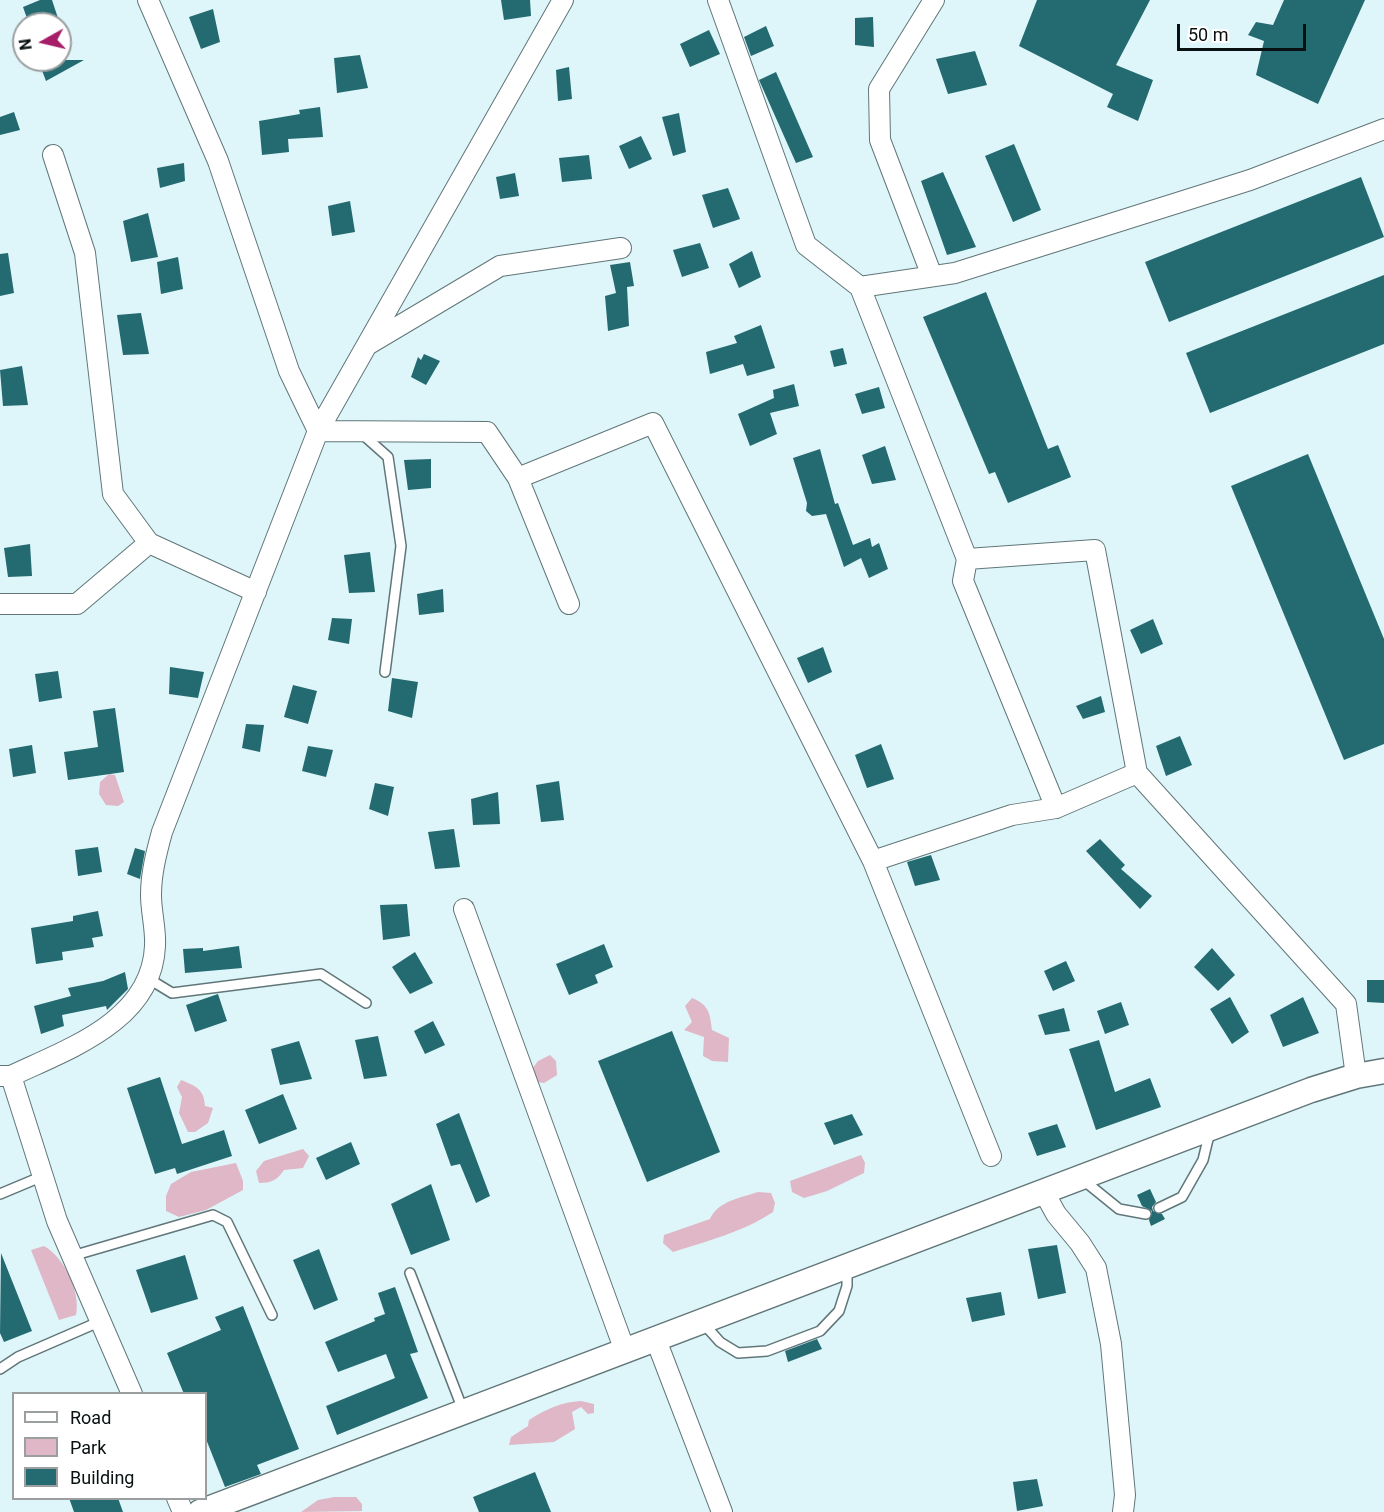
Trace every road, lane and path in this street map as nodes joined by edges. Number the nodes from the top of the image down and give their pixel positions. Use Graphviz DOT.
graph roads {
  1 [pos="148,0"];
  2 [pos="563,0"];
  3 [pos="718,0"];
  4 [pos="934,0"];
  5 [pos="1384,129"];
  6 [pos="53,155"];
  7 [pos="621,248"];
  8 [pos="932,276"];
  9 [pos="860,287"];
  10 [pos="367,345"];
  11 [pos="318,431"];
  12 [pos="518,478"];
  13 [pos="149,543"];
  14 [pos="967,560"];
  15 [pos="256,592"];
  16 [pos="0,604"];
  17 [pos="569,604"];
  18 [pos="385,672"];
  19 [pos="1137,773"];
  20 [pos="1056,808"];
  21 [pos="873,861"];
  22 [pos="464,909"];
  23 [pos="148,979"];
  24 [pos="366,1003"];
  25 [pos="1384,1071"];
  26 [pos="5,1076"];
  27 [pos="1356,1076"];
  28 [pos="1210,1128"];
  29 [pos="991,1156"];
  30 [pos="43,1176"];
  31 [pos="1081,1178"];
  32 [pos="1044,1192"];
  33 [pos="0,1194"];
  34 [pos="1159,1208"];
  35 [pos="1146,1214"];
  36 [pos="72,1256"];
  37 [pos="847,1267"];
  38 [pos="410,1273"];
  39 [pos="272,1315"];
  40 [pos="101,1322"];
  41 [pos="702,1322"];
  42 [pos="656,1340"];
  43 [pos="626,1351"];
  44 [pos="0,1369"];
  45 [pos="131,1392"];
  46 [pos="464,1412"];
  47 [pos="200,1512"];
  48 [pos="722,1512"];
  49 [pos="1124,1512"];
  1 -- 11 [label="street"];
  2 -- 10 [label="street"];
  3 -- 9 [label="street"];
  4 -- 8 [label="street"];
  5 -- 8 [label="street"];
  6 -- 13 [label="street"];
  7 -- 10 [label="street"];
  8 -- 9 [label="street"];
  9 -- 14 [label="street"];
  10 -- 11 [label="street"];
  11 -- 12 [label="street"];
  11 -- 15 [label="street"];
  11 -- 18 [label="lane"];
  12 -- 17 [label="street"];
  12 -- 21 [label="street"];
  13 -- 15 [label="street"];
  13 -- 16 [label="street"];
  14 -- 19 [label="street"];
  14 -- 20 [label="street"];
  15 -- 23 [label="street"];
  19 -- 20 [label="street"];
  19 -- 27 [label="street"];
  20 -- 21 [label="street"];
  21 -- 29 [label="street"];
  22 -- 43 [label="street"];
  23 -- 24 [label="lane"];
  23 -- 26 [label="street"];
  25 -- 27 [label="street"];
  26 -- 30 [label="street"];
  27 -- 28 [label="street"];
  28 -- 31 [label="street"];
  28 -- 34 [label="lane"];
  30 -- 33 [label="lane"];
  30 -- 36 [label="street"];
  31 -- 32 [label="street"];
  31 -- 35 [label="lane"];
  32 -- 37 [label="street"];
  32 -- 49 [label="street"];
  36 -- 39 [label="lane"];
  36 -- 40 [label="street"];
  37 -- 41 [label="street"];
  37 -- 41 [label="lane"];
  38 -- 46 [label="lane"];
  40 -- 44 [label="lane"];
  40 -- 45 [label="street"];
  41 -- 42 [label="street"];
  42 -- 43 [label="street"];
  42 -- 48 [label="street"];
  43 -- 46 [label="street"];
  46 -- 47 [label="street"];
}
